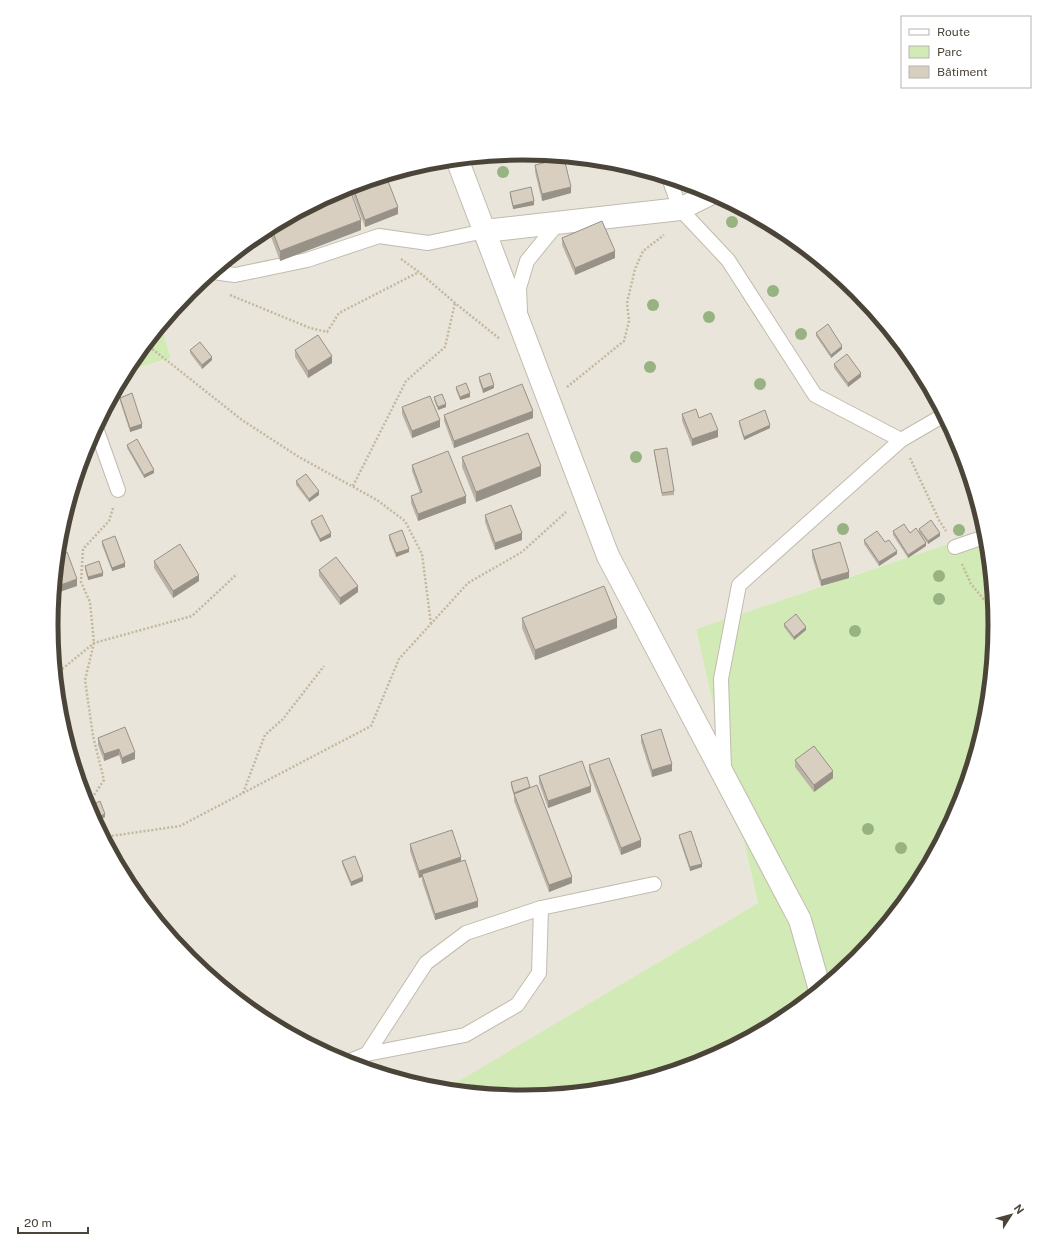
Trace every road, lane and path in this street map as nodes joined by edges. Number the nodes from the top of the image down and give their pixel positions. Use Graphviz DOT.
graph roads {
  1 [pos="460,165"];
  2 [pos="672,185"];
  3 [pos="707,197"];
  4 [pos="685,214"];
  5 [pos="558,223"];
  6 [pos="485,231"];
  7 [pos="373,238"];
  8 [pos="419,272"];
  9 [pos="220,273"];
  10 [pos="216,277"];
  11 [pos="455,303"];
  12 [pos="520,323"];
  13 [pos="502,341"];
  14 [pos="150,347"];
  15 [pos="549,400"];
  16 [pos="940,417"];
  17 [pos="99,435"];
  18 [pos="901,440"];
  19 [pos="353,486"];
  20 [pos="118,490"];
  21 [pos="585,495"];
  22 [pos="981,538"];
  23 [pos="955,546"];
  24 [pos="237,574"];
  25 [pos="988,605"];
  26 [pos="431,624"];
  27 [pos="94,643"];
  28 [pos="324,666"];
  29 [pos="60,670"];
  30 [pos="724,775"];
  31 [pos="243,793"];
  32 [pos="91,799"];
  33 [pos="109,837"];
  34 [pos="654,884"];
  35 [pos="541,908"];
  36 [pos="819,985"];
  37 [pos="367,1054"];
  38 [pos="354,1059"];
  1 -- 6 [label="street"];
  2 -- 4 [label="lane"];
  3 -- 4 [label="street"];
  4 -- 5 [label="street"];
  4 -- 15 [label="path"];
  4 -- 18 [label="lane"];
  5 -- 6 [label="street"];
  5 -- 12 [label="lane"];
  6 -- 7 [label="lane"];
  6 -- 12 [label="street"];
  7 -- 8 [label="path"];
  7 -- 9 [label="lane"];
  8 -- 10 [label="path"];
  8 -- 11 [label="path"];
  11 -- 13 [label="path"];
  11 -- 19 [label="path"];
  12 -- 15 [label="street"];
  14 -- 19 [label="path"];
  15 -- 21 [label="street"];
  16 -- 18 [label="lane"];
  17 -- 20 [label="lane"];
  18 -- 23 [label="path"];
  18 -- 30 [label="lane"];
  19 -- 26 [label="path"];
  20 -- 27 [label="path"];
  21 -- 26 [label="path"];
  21 -- 30 [label="street"];
  22 -- 23 [label="lane"];
  23 -- 25 [label="path"];
  24 -- 27 [label="path"];
  26 -- 31 [label="path"];
  27 -- 29 [label="path"];
  27 -- 32 [label="path"];
  28 -- 31 [label="path"];
  30 -- 36 [label="street"];
  31 -- 33 [label="path"];
  34 -- 35 [label="lane"];
  35 -- 37 [label="lane"];
  35 -- 37 [label="lane"];
  37 -- 38 [label="lane"];
}
